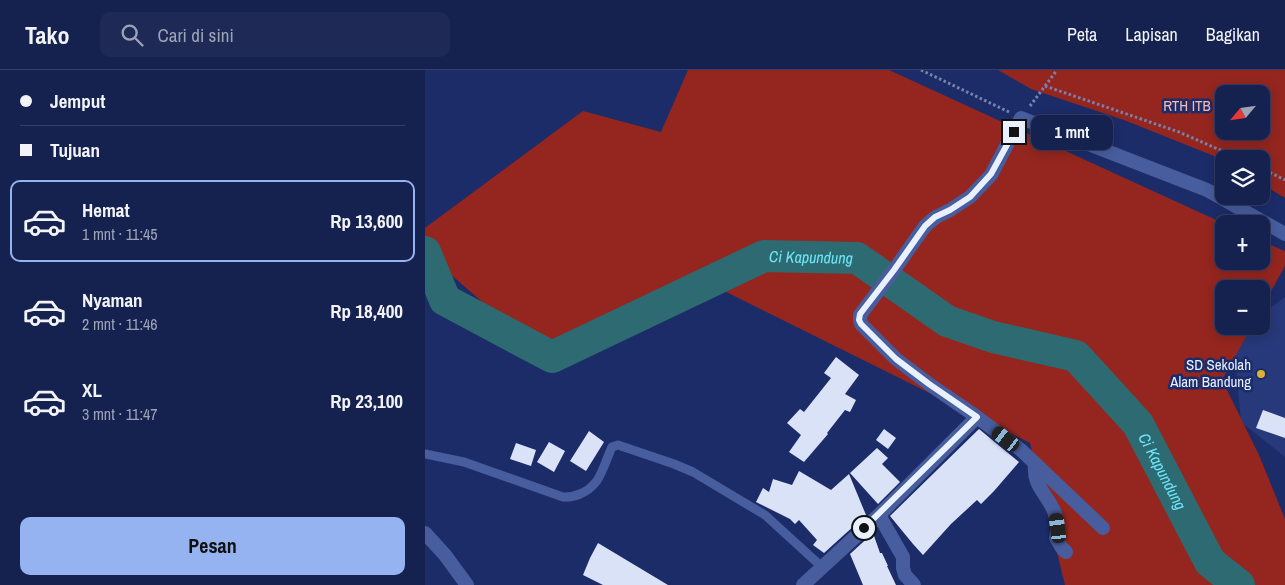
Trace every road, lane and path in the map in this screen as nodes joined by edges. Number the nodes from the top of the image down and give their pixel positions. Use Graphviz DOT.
graph roads {
  1 [pos="921,70"];
  2 [pos="1057,70"];
  3 [pos="1045,86"];
  4 [pos="1021,118"];
  5 [pos="1220,150"];
  6 [pos="1270,172"];
  7 [pos="1285,180"];
  8 [pos="1285,234"];
  9 [pos="977,417"];
  10 [pos="425,454"];
  11 [pos="1035,464"];
  12 [pos="879,515"];
  13 [pos="1103,528"];
  14 [pos="425,533"];
  15 [pos="1066,552"];
  16 [pos="822,567"];
  17 [pos="467,585"];
  18 [pos="803,585"];
  19 [pos="914,585"];
  1 -- 4 [label="path"];
  2 -- 3 [label="path"];
  3 -- 4 [label="path"];
  3 -- 5 [label="path"];
  4 -- 8 [label="street"];
  4 -- 9 [label="street"];
  6 -- 7 [label="path"];
  9 -- 11 [label="street"];
  9 -- 12 [label="street"];
  10 -- 16 [label="lane"];
  11 -- 13 [label="street"];
  11 -- 15 [label="street"];
  12 -- 16 [label="street"];
  12 -- 19 [label="street"];
  14 -- 17 [label="street"];
  16 -- 18 [label="street"];
}
